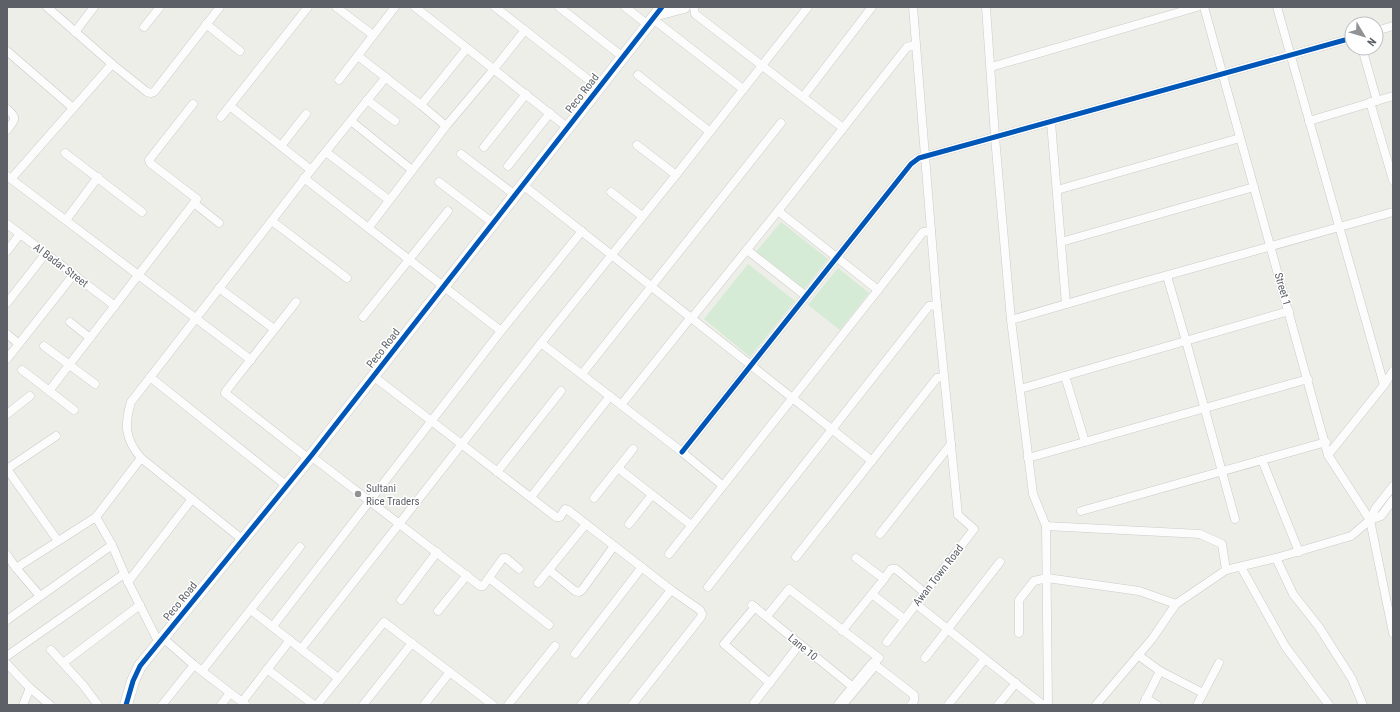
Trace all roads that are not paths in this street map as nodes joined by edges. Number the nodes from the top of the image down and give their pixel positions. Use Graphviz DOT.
graph roads {
  1 [pos="47,7"];
  2 [pos="94,7"];
  3 [pos="160,7"];
  4 [pos="220,7"];
  5 [pos="308,7"];
  6 [pos="336,7"];
  7 [pos="395,7"];
  8 [pos="415,7"];
  9 [pos="495,7"];
  10 [pos="558,7"];
  11 [pos="625,7"];
  12 [pos="684,7"];
  13 [pos="694,7"];
  14 [pos="808,7"];
  15 [pos="872,7"];
  16 [pos="913,7"];
  17 [pos="986,7"];
  18 [pos="1197,7"];
  19 [pos="1204,7"];
  20 [pos="1276,7"];
  21 [pos="655,16"];
  22 [pos="206,24"];
  23 [pos="144,27"];
  24 [pos="524,30"];
  25 [pos="75,32"];
  26 [pos="373,35"];
  27 [pos="1344,40"];
  28 [pos="915,46"];
  29 [pos="467,48"];
  30 [pos="7,51"];
  31 [pos="240,51"];
  32 [pos="1290,55"];
  33 [pos="358,56"];
  34 [pos="1364,56"];
  35 [pos="623,57"];
  36 [pos="112,64"];
  37 [pos="762,66"];
  38 [pos="991,67"];
  39 [pos="494,69"];
  40 [pos="1223,74"];
  41 [pos="638,75"];
  42 [pos="386,77"];
  43 [pos="339,80"];
  44 [pos="599,88"];
  45 [pos="743,89"];
  46 [pos="526,94"];
  47 [pos="1393,96"];
  48 [pos="803,97"];
  49 [pos="367,100"];
  50 [pos="1373,101"];
  51 [pos="193,104"];
  52 [pos="421,105"];
  53 [pos="230,106"];
  54 [pos="73,108"];
  55 [pos="7,109"];
  56 [pos="550,112"];
  57 [pos="306,114"];
  58 [pos="220,117"];
  59 [pos="351,121"];
  60 [pos="395,121"];
  61 [pos="1309,121"];
  62 [pos="1051,122"];
  63 [pos="781,123"];
  64 [pos="446,126"];
  65 [pos="568,128"];
  66 [pos="843,128"];
  67 [pos="7,130"];
  68 [pos="710,132"];
  69 [pos="995,136"];
  70 [pos="1240,138"];
  71 [pos="637,145"];
  72 [pos="281,146"];
  73 [pos="484,147"];
  74 [pos="326,152"];
  75 [pos="65,153"];
  76 [pos="461,154"];
  77 [pos="925,156"];
  78 [pos="508,166"];
  79 [pos="311,170"];
  80 [pos="412,170"];
  81 [pos="676,175"];
  82 [pos="98,177"];
  83 [pos="9,178"];
  84 [pos="304,178"];
  85 [pos="1393,180"];
  86 [pos="439,182"];
  87 [pos="523,185"];
  88 [pos="1254,187"];
  89 [pos="1057,190"];
  90 [pos="611,192"];
  91 [pos="515,195"];
  92 [pos="390,200"];
  93 [pos="194,203"];
  94 [pos="448,211"];
  95 [pos="778,211"];
  96 [pos="142,212"];
  97 [pos="1393,212"];
  98 [pos="642,216"];
  99 [pos="66,220"];
  100 [pos="272,221"];
  101 [pos="219,223"];
  102 [pos="7,224"];
  103 [pos="493,224"];
  104 [pos="369,227"];
  105 [pos="1338,227"];
  106 [pos="582,231"];
  107 [pos="930,231"];
  108 [pos="20,234"];
  109 [pos="1061,242"];
  110 [pos="1270,245"];
  111 [pos="747,250"];
  112 [pos="7,251"];
  113 [pos="46,253"];
  114 [pos="611,256"];
  115 [pos="837,258"];
  116 [pos="409,260"];
  117 [pos="74,274"];
  118 [pos="139,275"];
  119 [pos="1167,276"];
  120 [pos="347,278"];
  121 [pos="444,287"];
  122 [pos="652,287"];
  123 [pos="219,288"];
  124 [pos="878,290"];
  125 [pos="806,296"];
  126 [pos="296,302"];
  127 [pos="7,303"];
  128 [pos="1066,304"];
  129 [pos="937,305"];
  130 [pos="115,306"];
  131 [pos="1289,311"];
  132 [pos="363,317"];
  133 [pos="195,318"];
  134 [pos="691,318"];
  135 [pos="1011,320"];
  136 [pos="70,322"];
  137 [pos="274,330"];
  138 [pos="501,331"];
  139 [pos="7,334"];
  140 [pos="90,338"];
  141 [pos="1186,341"];
  142 [pos="541,343"];
  143 [pos="19,344"];
  144 [pos="44,346"];
  145 [pos="7,360"];
  146 [pos="251,360"];
  147 [pos="69,365"];
  148 [pos="751,365"];
  149 [pos="22,370"];
  150 [pos="1393,371"];
  151 [pos="582,374"];
  152 [pos="374,376"];
  153 [pos="1065,376"];
  154 [pos="150,377"];
  155 [pos="943,377"];
  156 [pos="1308,379"];
  157 [pos="95,384"];
  158 [pos="1384,385"];
  159 [pos="1020,390"];
  160 [pos="49,391"];
  161 [pos="561,391"];
  162 [pos="30,396"];
  163 [pos="610,396"];
  164 [pos="792,398"];
  165 [pos="621,405"];
  166 [pos="1204,407"];
  167 [pos="74,410"];
  168 [pos="7,414"];
  169 [pos="432,422"];
  170 [pos="832,430"];
  171 [pos="56,436"];
  172 [pos="1085,442"];
  173 [pos="1326,442"];
  174 [pos="461,444"];
  175 [pos="951,444"];
  176 [pos="633,449"];
  177 [pos="682,452"];
  178 [pos="1328,455"];
  179 [pos="142,458"];
  180 [pos="310,458"];
  181 [pos="1028,458"];
  182 [pos="1262,460"];
  183 [pos="872,461"];
  184 [pos="618,468"];
  185 [pos="7,469"];
  186 [pos="497,472"];
  187 [pos="1222,472"];
  188 [pos="287,486"];
  189 [pos="722,486"];
  190 [pos="1393,486"];
  191 [pos="652,495"];
  192 [pos="530,497"];
  193 [pos="594,498"];
  194 [pos="192,499"];
  195 [pos="1393,500"];
  196 [pos="370,501"];
  197 [pos="1081,511"];
  198 [pos="96,518"];
  199 [pos="1236,519"];
  200 [pos="1370,520"];
  201 [pos="399,524"];
  202 [pos="586,524"];
  203 [pos="629,524"];
  204 [pos="691,526"];
  205 [pos="1046,526"];
  206 [pos="880,534"];
  207 [pos="243,540"];
  208 [pos="58,541"];
  209 [pos="112,545"];
  210 [pos="614,546"];
  211 [pos="300,547"];
  212 [pos="437,552"];
  213 [pos="1298,552"];
  214 [pos="669,554"];
  215 [pos="7,555"];
  216 [pos="796,557"];
  217 [pos="856,558"];
  218 [pos="1276,558"];
  219 [pos="1000,562"];
  220 [pos="642,567"];
  221 [pos="1241,567"];
  222 [pos="16,568"];
  223 [pos="520,569"];
  224 [pos="549,570"];
  225 [pos="1226,570"];
  226 [pos="124,574"];
  227 [pos="467,575"];
  228 [pos="489,578"];
  229 [pos="1046,578"];
  230 [pos="884,579"];
  231 [pos="128,582"];
  232 [pos="538,583"];
  233 [pos="708,587"];
  234 [pos="671,590"];
  235 [pos="925,593"];
  236 [pos="872,594"];
  237 [pos="40,596"];
  238 [pos="401,600"];
  239 [pos="916,604"];
  240 [pos="1176,604"];
  241 [pos="1391,604"];
  242 [pos="140,605"];
  243 [pos="7,609"];
  244 [pos="251,610"];
  245 [pos="438,611"];
  246 [pos="767,616"];
  247 [pos="10,618"];
  248 [pos="904,619"];
  249 [pos="549,625"];
  250 [pos="273,626"];
  251 [pos="948,629"];
  252 [pos="842,631"];
  253 [pos="1019,633"];
  254 [pos="1393,633"];
  255 [pos="161,640"];
  256 [pos="290,640"];
  257 [pos="887,642"];
  258 [pos="412,643"];
  259 [pos="799,645"];
  260 [pos="555,646"];
  261 [pos="301,649"];
  262 [pos="51,650"];
  263 [pos="575,654"];
  264 [pos="1138,655"];
  265 [pos="7,656"];
  266 [pos="925,658"];
  267 [pos="985,659"];
  268 [pos="63,663"];
  269 [pos="1219,663"];
  270 [pos="7,664"];
  271 [pos="874,664"];
  272 [pos="194,665"];
  273 [pos="267,669"];
  274 [pos="202,671"];
  275 [pos="1160,671"];
  276 [pos="450,672"];
  277 [pos="338,678"];
  278 [pos="770,682"];
  279 [pos="1016,683"];
  280 [pos="30,688"];
  281 [pos="854,688"];
  282 [pos="230,693"];
  283 [pos="1203,693"];
  284 [pos="1144,702"];
  285 [pos="244,703"];
  286 [pos="754,703"];
  287 [pos="23,705"];
  288 [pos="50,705"];
  289 [pos="98,705"];
  290 [pos="126,705"];
  291 [pos="162,705"];
  292 [pos="221,705"];
  293 [pos="314,705"];
  294 [pos="317,705"];
  295 [pos="363,705"];
  296 [pos="424,705"];
  297 [pos="493,705"];
  298 [pos="508,705"];
  299 [pos="581,705"];
  300 [pos="632,705"];
  301 [pos="840,705"];
  302 [pos="912,705"];
  303 [pos="948,705"];
  304 [pos="998,705"];
  305 [pos="1043,705"];
  306 [pos="1048,705"];
  307 [pos="1096,705"];
  308 [pos="1157,705"];
  309 [pos="1197,705"];
  310 [pos="1329,705"];
  311 [pos="1363,705"];
  1 -- 25 [label="street"];
  2 -- 25 [label="street"];
  3 -- 23 [label="street"];
  4 -- 22 [label="street"];
  5 -- 53 [label="street"];
  6 -- 26 [label="street"];
  7 -- 26 [label="street"];
  8 -- 29 [label="street"];
  9 -- 24 [label="street"];
  10 -- 35 [label="street"];
  11 -- 21 [label="street"];
  12 -- 21 [label="street"];
  13 -- 37 [label="street"];
  14 -- 37 [label="street"];
  15 -- 48 [label="street"];
  16 -- 28 [label="street"];
  17 -- 38 [label="street"];
  18 -- 38 [label="street"];
  19 -- 40 [label="street, Street 1"];
  20 -- 32 [label="street"];
  21 -- 35 [label="street, Peco Road"];
  21 -- 45 [label="street"];
  22 -- 31 [label="street"];
  22 -- 36 [label="street"];
  24 -- 39 [label="street"];
  24 -- 44 [label="street"];
  25 -- 36 [label="street"];
  26 -- 33 [label="street"];
  27 -- 32 [label="street"];
  28 -- 66 [label="street"];
  28 -- 77 [label="street"];
  29 -- 39 [label="street"];
  29 -- 52 [label="street"];
  30 -- 54 [label="street"];
  32 -- 40 [label="street"];
  32 -- 61 [label="street"];
  33 -- 42 [label="street"];
  33 -- 43 [label="street"];
  34 -- 50 [label="street"];
  35 -- 44 [label="street, Peco Road"];
  36 -- 54 [label="street"];
  37 -- 45 [label="street"];
  37 -- 48 [label="street"];
  38 -- 69 [label="street"];
  39 -- 46 [label="street"];
  39 -- 64 [label="street"];
  40 -- 62 [label="street"];
  40 -- 70 [label="street, Street 1"];
  41 -- 68 [label="street"];
  42 -- 49 [label="street"];
  42 -- 52 [label="street"];
  44 -- 65 [label="street, Peco Road"];
  45 -- 68 [label="street"];
  46 -- 56 [label="street"];
  46 -- 73 [label="street"];
  47 -- 50 [label="street"];
  48 -- 66 [label="street"];
  49 -- 59 [label="street"];
  49 -- 60 [label="street"];
  50 -- 61 [label="street"];
  50 -- 85 [label="street"];
  51 -- 93 [label="street"];
  52 -- 64 [label="street"];
  53 -- 58 [label="street"];
  53 -- 72 [label="street"];
  54 -- 83 [label="street"];
  55 -- 67 [label="street"];
  56 -- 65 [label="street"];
  56 -- 78 [label="street"];
  57 -- 72 [label="street"];
  59 -- 74 [label="street"];
  59 -- 80 [label="street"];
  61 -- 105 [label="street"];
  62 -- 69 [label="street"];
  62 -- 89 [label="street"];
  63 -- 122 [label="street"];
  64 -- 80 [label="street"];
  65 -- 87 [label="street, Peco Road"];
  66 -- 95 [label="street"];
  68 -- 81 [label="street"];
  69 -- 77 [label="street"];
  69 -- 135 [label="street"];
  70 -- 88 [label="street, Street 1"];
  70 -- 89 [label="street"];
  71 -- 81 [label="street"];
  72 -- 79 [label="street"];
  74 -- 79 [label="street"];
  74 -- 92 [label="street"];
  75 -- 82 [label="street"];
  76 -- 91 [label="street"];
  77 -- 107 [label="street"];
  77 -- 115 [label="street"];
  79 -- 84 [label="street"];
  80 -- 92 [label="street"];
  81 -- 98 [label="street"];
  82 -- 96 [label="street"];
  82 -- 99 [label="street"];
  83 -- 99 [label="street"];
  84 -- 100 [label="street"];
  84 -- 104 [label="street"];
  86 -- 103 [label="street"];
  87 -- 91 [label="street, Peco Road"];
  87 -- 106 [label="street"];
  88 -- 109 [label="street"];
  88 -- 110 [label="street, Street 1"];
  89 -- 109 [label="street"];
  90 -- 98 [label="street"];
  91 -- 103 [label="street, Peco Road"];
  92 -- 104 [label="street"];
  93 -- 101 [label="street"];
  93 -- 118 [label="street"];
  94 -- 116 [label="street"];
  95 -- 111 [label="street"];
  95 -- 115 [label="street"];
  97 -- 105 [label="street"];
  98 -- 114 [label="street"];
  99 -- 118 [label="street"];
  100 -- 120 [label="street"];
  100 -- 123 [label="street"];
  102 -- 108 [label="street, Al Badar Street"];
  103 -- 121 [label="street, Peco Road"];
  104 -- 116 [label="street"];
  105 -- 110 [label="street"];
  105 -- 158 [label="street"];
  106 -- 114 [label="street"];
  106 -- 138 [label="street"];
  107 -- 124 [label="street"];
  107 -- 129 [label="street"];
  108 -- 112 [label="street"];
  108 -- 113 [label="street, Al Badar Street"];
  109 -- 128 [label="street"];
  110 -- 119 [label="street"];
  110 -- 131 [label="street, Street 1"];
  111 -- 125 [label="street"];
  111 -- 134 [label="street"];
  113 -- 117 [label="street, Al Badar Street"];
  113 -- 127 [label="street"];
  114 -- 122 [label="street"];
  114 -- 142 [label="street"];
  115 -- 124 [label="street"];
  115 -- 125 [label="street"];
  116 -- 121 [label="street"];
  116 -- 132 [label="street"];
  117 -- 130 [label="street, Al Badar Street"];
  117 -- 143 [label="street"];
  118 -- 130 [label="street"];
  118 -- 133 [label="street"];
  119 -- 128 [label="street"];
  119 -- 141 [label="street"];
  121 -- 138 [label="street"];
  121 -- 152 [label="street, Peco Road"];
  122 -- 134 [label="street"];
  122 -- 151 [label="street"];
  123 -- 133 [label="street"];
  123 -- 137 [label="street"];
  124 -- 164 [label="street"];
  125 -- 148 [label="street"];
  126 -- 137 [label="street"];
  128 -- 135 [label="street"];
  129 -- 155 [label="street"];
  129 -- 170 [label="street"];
  130 -- 140 [label="street"];
  131 -- 141 [label="street"];
  131 -- 156 [label="street, Street 1"];
  133 -- 146 [label="street"];
  133 -- 154 [label="street"];
  134 -- 148 [label="street"];
  134 -- 165 [label="street"];
  135 -- 159 [label="street"];
  136 -- 140 [label="street"];
  137 -- 146 [label="street"];
  138 -- 169 [label="street"];
  139 -- 143 [label="street"];
  140 -- 147 [label="street"];
  141 -- 153 [label="street"];
  141 -- 166 [label="street"];
  142 -- 151 [label="street"];
  142 -- 174 [label="street"];
  143 -- 145 [label="street"];
  144 -- 147 [label="street"];
  146 -- 180 [label="street"];
  147 -- 157 [label="street"];
  147 -- 160 [label="street"];
  148 -- 164 [label="street"];
  148 -- 177 [label="street"];
  149 -- 160 [label="street"];
  150 -- 158 [label="street"];
  151 -- 163 [label="street"];
  152 -- 169 [label="street"];
  152 -- 180 [label="street, Peco Road"];
  153 -- 159 [label="street"];
  153 -- 172 [label="street"];
  154 -- 179 [label="street"];
  154 -- 188 [label="street"];
  155 -- 175 [label="street"];
  155 -- 183 [label="street"];
  156 -- 166 [label="street"];
  156 -- 173 [label="street, Street 1"];
  158 -- 178 [label="street"];
  159 -- 181 [label="street"];
  160 -- 167 [label="street"];
  161 -- 186 [label="street"];
  162 -- 168 [label="street"];
  163 -- 165 [label="street"];
  163 -- 192 [label="street"];
  164 -- 170 [label="street"];
  164 -- 189 [label="street"];
  165 -- 177 [label="street"];
  166 -- 172 [label="street"];
  166 -- 187 [label="street"];
  169 -- 174 [label="street"];
  169 -- 196 [label="street"];
  170 -- 183 [label="street"];
  170 -- 233 [label="street"];
  171 -- 185 [label="street"];
  172 -- 181 [label="street"];
  173 -- 178 [label="street, Street 1"];
  173 -- 182 [label="street"];
  174 -- 186 [label="street"];
  174 -- 201 [label="street"];
  175 -- 206 [label="street"];
  175 -- 235 [label="street, Awan Town Road"];
  176 -- 184 [label="street"];
  177 -- 189 [label="street"];
  178 -- 200 [label="street, Street 1"];
  179 -- 194 [label="street"];
  179 -- 198 [label="street"];
  180 -- 188 [label="street, Peco Road"];
  180 -- 196 [label="street"];
  181 -- 205 [label="street"];
  182 -- 187 [label="street"];
  182 -- 213 [label="street"];
  183 -- 216 [label="street"];
  184 -- 191 [label="street"];
  184 -- 193 [label="street"];
  185 -- 208 [label="street"];
  186 -- 192 [label="street"];
  187 -- 197 [label="street"];
  187 -- 199 [label="street"];
  188 -- 207 [label="street, Peco Road"];
  189 -- 204 [label="street"];
  190 -- 200 [label="street"];
  191 -- 203 [label="street"];
  191 -- 204 [label="street"];
  192 -- 202 [label="street"];
  194 -- 207 [label="street"];
  194 -- 231 [label="street"];
  195 -- 200 [label="street"];
  196 -- 201 [label="street"];
  196 -- 250 [label="street"];
  198 -- 208 [label="street"];
  198 -- 209 [label="street"];
  200 -- 213 [label="street"];
  200 -- 241 [label="street, Street 1"];
  201 -- 212 [label="street"];
  201 -- 261 [label="street"];
  202 -- 210 [label="street"];
  202 -- 224 [label="street"];
  204 -- 214 [label="street"];
  205 -- 225 [label="street"];
  205 -- 229 [label="street"];
  207 -- 255 [label="street, Peco Road"];
  208 -- 222 [label="street"];
  209 -- 226 [label="street"];
  209 -- 237 [label="street"];
  210 -- 220 [label="street"];
  210 -- 224 [label="street"];
  211 -- 244 [label="street"];
  212 -- 227 [label="street"];
  212 -- 238 [label="street"];
  213 -- 218 [label="street"];
  215 -- 222 [label="street"];
  217 -- 230 [label="street"];
  218 -- 221 [label="street"];
  218 -- 311 [label="street"];
  219 -- 251 [label="street"];
  220 -- 234 [label="street"];
  220 -- 263 [label="street"];
  221 -- 225 [label="street"];
  221 -- 310 [label="street"];
  222 -- 237 [label="street"];
  223 -- 228 [label="street"];
  224 -- 232 [label="street"];
  225 -- 240 [label="street"];
  226 -- 231 [label="street"];
  226 -- 265 [label="street"];
  227 -- 228 [label="street"];
  227 -- 245 [label="street"];
  228 -- 249 [label="street"];
  229 -- 240 [label="street"];
  229 -- 253 [label="street"];
  229 -- 306 [label="street"];
  230 -- 235 [label="street"];
  230 -- 236 [label="street"];
  231 -- 242 [label="street"];
  234 -- 299 [label="street"];
  234 -- 300 [label="street"];
  235 -- 239 [label="street, Awan Town Road"];
  236 -- 248 [label="street"];
  236 -- 252 [label="street"];
  237 -- 247 [label="street"];
  239 -- 248 [label="street, Awan Town Road"];
  239 -- 251 [label="street"];
  240 -- 264 [label="street"];
  241 -- 254 [label="street, Street 1"];
  242 -- 255 [label="street"];
  242 -- 268 [label="street"];
  243 -- 247 [label="street"];
  244 -- 250 [label="street"];
  244 -- 274 [label="street"];
  246 -- 252 [label="street"];
  246 -- 259 [label="street, Lane 10"];
  246 -- 278 [label="street, Lane 10"];
  248 -- 257 [label="street, Awan Town Road"];
  250 -- 256 [label="street"];
  251 -- 266 [label="street"];
  251 -- 267 [label="street"];
  252 -- 271 [label="street"];
  255 -- 272 [label="street"];
  255 -- 290 [label="street, Peco Road"];
  256 -- 261 [label="street"];
  256 -- 273 [label="street"];
  258 -- 276 [label="street"];
  258 -- 277 [label="street"];
  258 -- 295 [label="street"];
  259 -- 278 [label="street"];
  259 -- 281 [label="street, Lane 10"];
  260 -- 298 [label="street"];
  261 -- 277 [label="street"];
  262 -- 268 [label="street"];
  264 -- 275 [label="street"];
  264 -- 307 [label="street"];
  267 -- 279 [label="street"];
  267 -- 303 [label="street"];
  268 -- 289 [label="street"];
  269 -- 283 [label="street"];
  270 -- 280 [label="street"];
  271 -- 281 [label="street"];
  271 -- 302 [label="street"];
  272 -- 274 [label="street"];
  272 -- 291 [label="street"];
  273 -- 285 [label="street"];
  273 -- 293 [label="street"];
  274 -- 282 [label="street"];
  275 -- 283 [label="street"];
  275 -- 284 [label="street"];
  276 -- 296 [label="street"];
  276 -- 297 [label="street"];
  277 -- 294 [label="street"];
  278 -- 286 [label="street"];
  279 -- 304 [label="street"];
  279 -- 305 [label="street"];
  280 -- 287 [label="street"];
  280 -- 288 [label="street"];
  281 -- 301 [label="street"];
  282 -- 285 [label="street"];
  282 -- 292 [label="street"];
  283 -- 309 [label="street"];
  284 -- 308 [label="street"];
}
